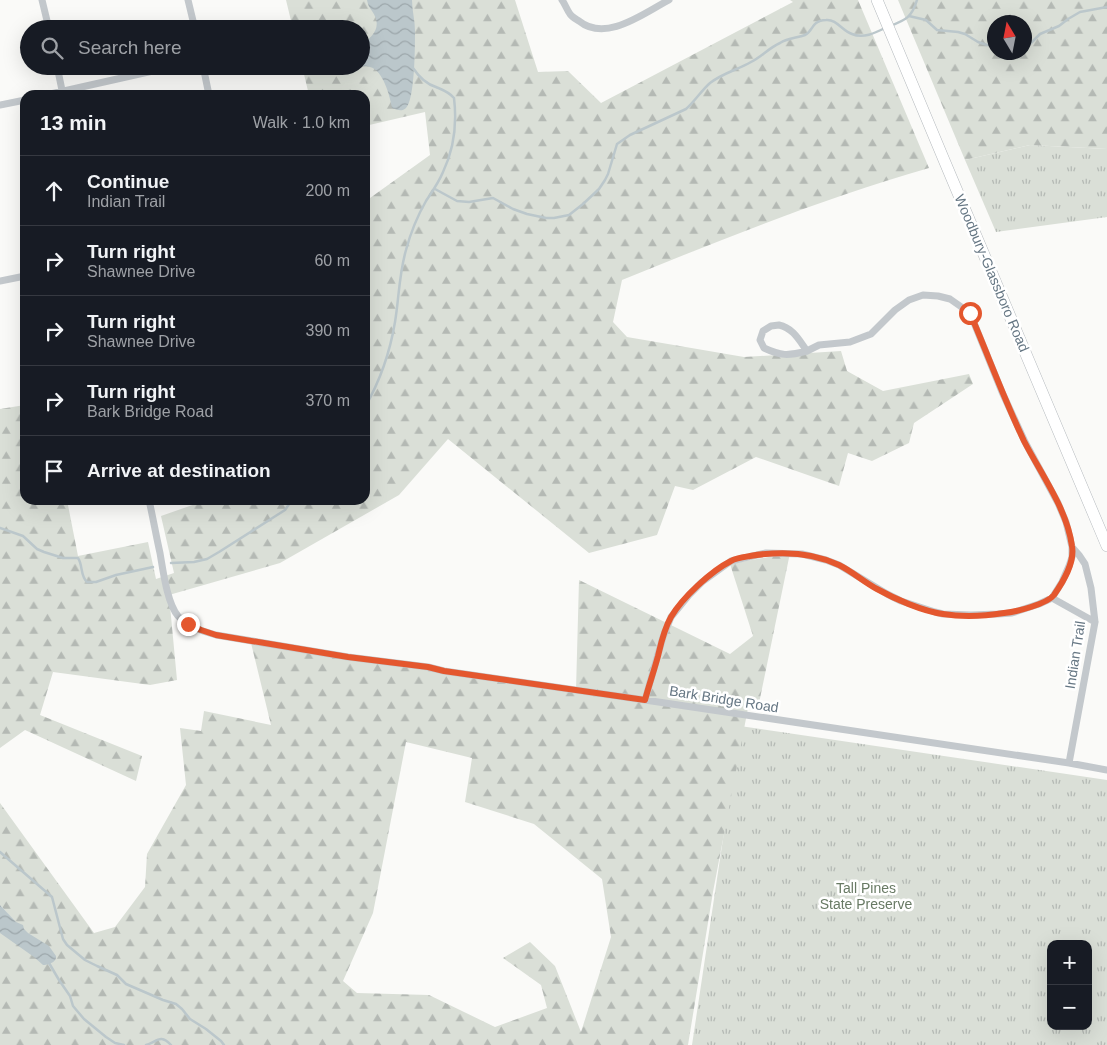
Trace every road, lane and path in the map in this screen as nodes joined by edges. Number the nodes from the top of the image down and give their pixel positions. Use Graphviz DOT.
graph roads {
  1 [pos="42,0"];
  2 [pos="188,0"];
  3 [pos="562,0"];
  4 [pos="669,0"];
  5 [pos="877,0"];
  6 [pos="46,20"];
  7 [pos="193,20"];
  8 [pos="59,75"];
  9 [pos="138,75"];
  10 [pos="205,75"];
  11 [pos="62,90"];
  12 [pos="75,90"];
  13 [pos="208,90"];
  14 [pos="20,101"];
  15 [pos="0,105"];
  16 [pos="20,277"];
  17 [pos="0,282"];
  18 [pos="807,351"];
  19 [pos="150,505"];
  20 [pos="1107,546"];
  21 [pos="1072,547"];
  22 [pos="1052,598"];
  23 [pos="1095,622"];
  24 [pos="645,700"];
  25 [pos="1069,763"];
  26 [pos="1107,770"];
  1 -- 6 [label="street"];
  2 -- 7 [label="street"];
  3 -- 4 [label="street"];
  5 -- 20 [label="main road, Woodbury-Glassboro Road"];
  8 -- 11 [label="street"];
  9 -- 12 [label="street"];
  10 -- 13 [label="street"];
  14 -- 15 [label="street"];
  16 -- 17 [label="street"];
  18 -- 18 [label="street, Indian Trail"];
  18 -- 21 [label="street, Indian Trail"];
  19 -- 24 [label="street, Bark Bridge Road"];
  21 -- 22 [label="street"];
  21 -- 23 [label="street, Indian Trail"];
  22 -- 23 [label="street"];
  22 -- 24 [label="street"];
  23 -- 25 [label="street, Indian Trail"];
  24 -- 25 [label="street, Bark Bridge Road"];
  25 -- 26 [label="street, Bark Bridge Road"];
}
